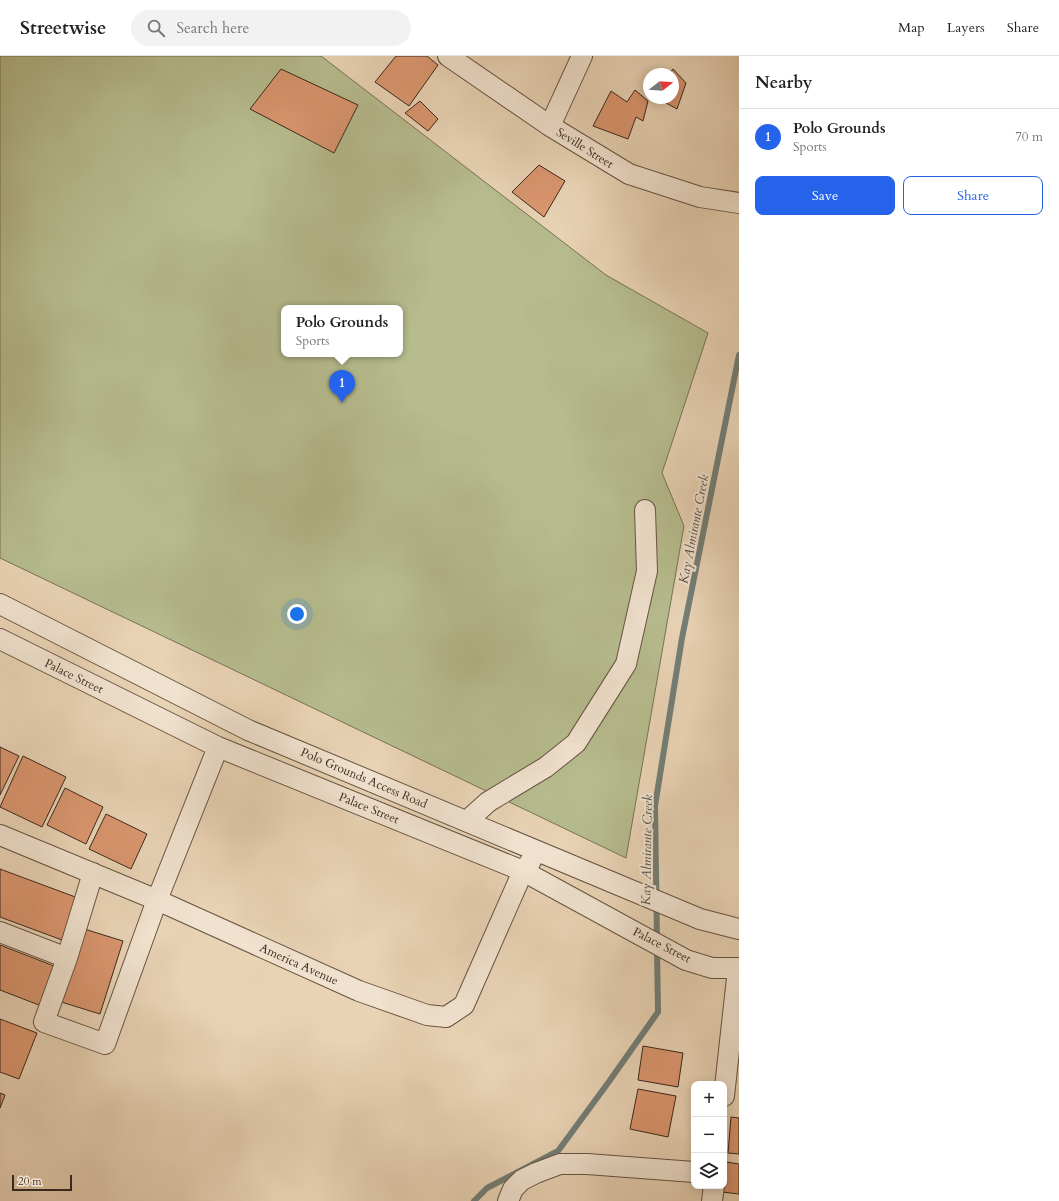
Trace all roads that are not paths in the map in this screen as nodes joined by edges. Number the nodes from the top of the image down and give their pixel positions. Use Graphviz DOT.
graph roads {
  1 [pos="448,56"];
  2 [pos="582,56"];
  3 [pos="550,126"];
  4 [pos="739,203"];
  5 [pos="645,510"];
  6 [pos="0,604"];
  7 [pos="0,639"];
  8 [pos="218,747"];
  9 [pos="467,821"];
  10 [pos="0,835"];
  11 [pos="538,851"];
  12 [pos="523,871"];
  13 [pos="92,873"];
  14 [pos="157,900"];
  15 [pos="739,929"];
  16 [pos="0,932"];
  17 [pos="67,958"];
  18 [pos="738,968"];
  19 [pos="726,1081"];
  20 [pos="691,1172"];
  21 [pos="714,1189"];
  22 [pos="508,1201"];
  23 [pos="712,1201"];
  1 -- 3 [label="street, Seville Street"];
  2 -- 3 [label="street"];
  3 -- 4 [label="street, Seville Street"];
  5 -- 9 [label="street"];
  6 -- 9 [label="street, Polo Grounds Access Road"];
  7 -- 8 [label="street, Palace Street"];
  8 -- 12 [label="street, Palace Street"];
  8 -- 14 [label="street"];
  9 -- 11 [label="street, Polo Grounds Access Road"];
  10 -- 13 [label="street, America Avenue"];
  11 -- 12 [label="street, America Avenue"];
  11 -- 15 [label="street, Polo Grounds Access Road"];
  12 -- 14 [label="street, America Avenue"];
  12 -- 18 [label="street, Palace Street"];
  13 -- 14 [label="street, America Avenue"];
  13 -- 17 [label="street"];
  14 -- 17 [label="street"];
  16 -- 17 [label="street"];
  18 -- 19 [label="street"];
  20 -- 22 [label="street"];
  21 -- 23 [label="street"];
}
